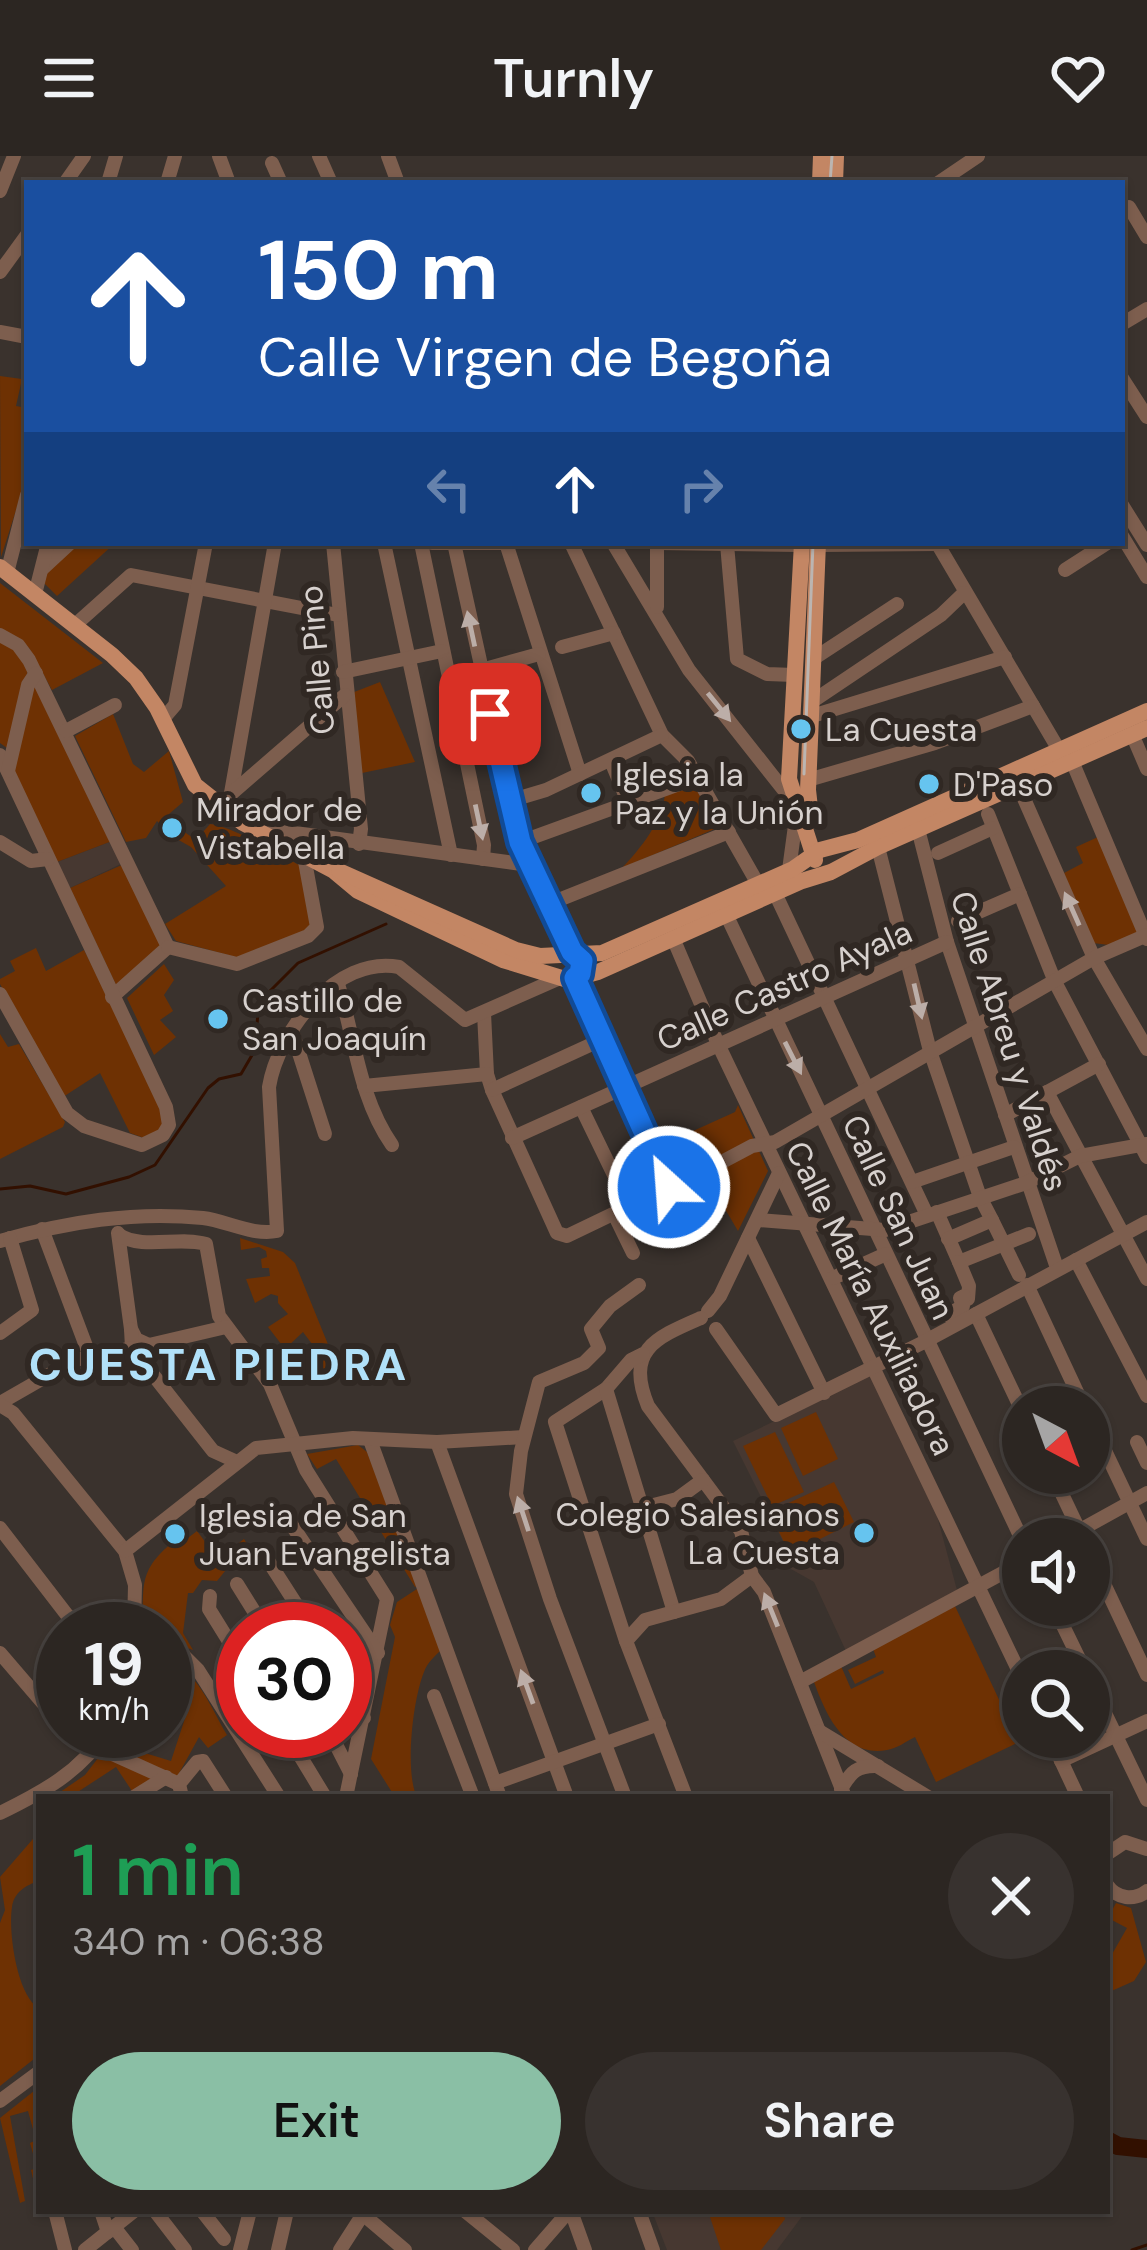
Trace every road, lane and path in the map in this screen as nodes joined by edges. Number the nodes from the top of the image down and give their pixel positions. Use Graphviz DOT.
graph roads {
  1 [pos="14,156"];
  2 [pos="978,156"];
  3 [pos="272,163"];
  4 [pos="955,164"];
  5 [pos="280,180"];
  6 [pos="0,191"];
  7 [pos="1131,205"];
  8 [pos="1147,237"];
  9 [pos="24,239"];
  10 [pos="0,272"];
  11 [pos="1125,382"];
  12 [pos="1146,414"];
  13 [pos="24,505"];
  14 [pos="1125,511"];
  15 [pos="1125,541"];
  16 [pos="1147,545"];
  17 [pos="47,546"];
  18 [pos="67,546"];
  19 [pos="205,546"];
  20 [pos="274,546"];
  21 [pos="333,546"];
  22 [pos="385,546"];
  23 [pos="422,546"];
  24 [pos="454,546"];
  25 [pos="508,546"];
  26 [pos="572,546"];
  27 [pos="615,546"];
  28 [pos="657,546"];
  29 [pos="727,546"];
  30 [pos="810,546"];
  31 [pos="810,546"];
  32 [pos="938,546"];
  33 [pos="1102,546"];
  34 [pos="42,569"];
  35 [pos="4,570"];
  36 [pos="1066,570"];
  37 [pos="1147,577"];
  38 [pos="198,589"];
  39 [pos="964,593"];
  40 [pos="35,594"];
  41 [pos="265,602"];
  42 [pos="897,604"];
  43 [pos="657,612"];
  44 [pos="338,615"];
  45 [pos="74,625"];
  46 [pos="614,633"];
  47 [pos="0,635"];
  48 [pos="562,647"];
  49 [pos="442,651"];
  50 [pos="539,654"];
  51 [pos="407,657"];
  52 [pos="1005,658"];
  53 [pos="813,659"];
  54 [pos="480,670"];
  55 [pos="343,672"];
  56 [pos="36,673"];
  57 [pos="794,675"];
  58 [pos="449,679"];
  59 [pos="345,695"];
  60 [pos="115,705"];
  61 [pos="1033,706"];
  62 [pos="812,709"];
  63 [pos="1147,711"];
  64 [pos="163,719"];
  65 [pos="65,731"];
  66 [pos="1140,731"];
  67 [pos="662,735"];
  68 [pos="0,755"];
  69 [pos="1065,756"];
  70 [pos="610,761"];
  71 [pos="1147,769"];
  72 [pos="8,772"];
  73 [pos="580,774"];
  74 [pos="696,778"];
  75 [pos="1018,785"];
  76 [pos="801,792"];
  77 [pos="509,801"];
  78 [pos="628,802"];
  79 [pos="228,805"];
  80 [pos="918,829"];
  81 [pos="728,832"];
  82 [pos="261,834"];
  83 [pos="310,837"];
  84 [pos="0,842"];
  85 [pos="520,842"];
  86 [pos="358,844"];
  87 [pos="878,847"];
  88 [pos="823,852"];
  89 [pos="938,853"];
  90 [pos="300,854"];
  91 [pos="451,855"];
  92 [pos="48,859"];
  93 [pos="483,859"];
  94 [pos="529,865"];
  95 [pos="328,868"];
  96 [pos="789,870"];
  97 [pos="831,870"];
  98 [pos="310,880"];
  99 [pos="766,889"];
  100 [pos="1020,894"];
  101 [pos="551,904"];
  102 [pos="726,914"];
  103 [pos="958,921"];
  104 [pos="1146,936"];
  105 [pos="673,938"];
  106 [pos="947,942"];
  107 [pos="168,947"];
  108 [pos="1094,958"];
  109 [pos="908,959"];
  110 [pos="571,965"];
  111 [pos="525,968"];
  112 [pos="1055,982"];
  113 [pos="338,984"];
  114 [pos="530,992"];
  115 [pos="0,994"];
  116 [pos="112,997"];
  117 [pos="822,997"];
  118 [pos="484,1013"];
  119 [pos="773,1019"];
  120 [pos="974,1027"];
  121 [pos="292,1030"];
  122 [pos="601,1040"];
  123 [pos="718,1044"];
  124 [pos="1147,1049"];
  125 [pos="930,1051"];
  126 [pos="1100,1064"];
  127 [pos="489,1082"];
  128 [pos="364,1086"];
  129 [pos="865,1087"];
  130 [pos="622,1088"];
  131 [pos="1047,1092"];
  132 [pos="581,1107"];
  133 [pos="822,1114"];
  134 [pos="1005,1115"];
  135 [pos="325,1134"];
  136 [pos="512,1138"];
  137 [pos="768,1144"];
  138 [pos="392,1145"];
  139 [pos="1014,1147"];
  140 [pos="1145,1149"];
  141 [pos="1079,1156"];
  142 [pos="970,1162"];
  143 [pos="703,1172"];
  144 [pos="779,1173"];
  145 [pos="912,1182"];
  146 [pos="1026,1183"];
  147 [pos="980,1197"];
  148 [pos="629,1206"];
  149 [pos="932,1213"];
  150 [pos="614,1214"];
  151 [pos="114,1217"];
  152 [pos="758,1220"];
  153 [pos="992,1220"];
  154 [pos="1147,1222"];
  155 [pos="807,1223"];
  156 [pos="42,1229"];
  157 [pos="874,1229"];
  158 [pos="1029,1234"];
  159 [pos="1123,1234"];
  160 [pos="119,1235"];
  161 [pos="748,1238"];
  162 [pos="5,1239"];
  163 [pos="949,1240"];
  164 [pos="136,1242"];
  165 [pos="999,1246"];
  166 [pos="633,1253"];
  167 [pos="886,1254"];
  168 [pos="122,1257"];
  169 [pos="1076,1260"];
  170 [pos="959,1262"];
  171 [pos="1057,1268"];
  172 [pos="833,1278"];
  173 [pos="1147,1279"];
  174 [pos="1021,1283"];
  175 [pos="639,1285"];
  176 [pos="976,1313"];
  177 [pos="947,1315"];
  178 [pos="712,1323"];
  179 [pos="226,1327"];
  180 [pos="131,1329"];
  181 [pos="0,1333"];
  182 [pos="926,1339"];
  183 [pos="149,1345"];
  184 [pos="132,1348"];
  185 [pos="88,1354"];
  186 [pos="643,1354"];
  187 [pos="146,1366"];
  188 [pos="875,1367"];
  189 [pos="1010,1386"];
  190 [pos="1073,1386"];
  191 [pos="606,1389"];
  192 [pos="18,1393"];
  193 [pos="824,1393"];
  194 [pos="1147,1396"];
  195 [pos="0,1404"];
  196 [pos="15,1416"];
  197 [pos="524,1437"];
  198 [pos="370,1440"];
  199 [pos="293,1442"];
  200 [pos="437,1442"];
  201 [pos="1137,1442"];
  202 [pos="213,1450"];
  203 [pos="236,1461"];
  204 [pos="1110,1461"];
  205 [pos="1147,1463"];
  206 [pos="214,1478"];
  207 [pos="703,1480"];
  208 [pos="1147,1493"];
  209 [pos="1130,1502"];
  210 [pos="643,1508"];
  211 [pos="1012,1518"];
  212 [pos="1106,1518"];
  213 [pos="291,1524"];
  214 [pos="0,1528"];
  215 [pos="1147,1539"];
  216 [pos="124,1551"];
  217 [pos="256,1557"];
  218 [pos="1002,1573"];
  219 [pos="752,1576"];
  220 [pos="237,1584"];
  221 [pos="979,1586"];
  222 [pos="210,1596"];
  223 [pos="1110,1597"];
  224 [pos="57,1602"];
  225 [pos="135,1602"];
  226 [pos="248,1602"];
  227 [pos="295,1602"];
  228 [pos="674,1612"];
  229 [pos="216,1620"];
  230 [pos="626,1641"];
  231 [pos="1009,1650"];
  232 [pos="0,1653"];
  233 [pos="378,1653"];
  234 [pos="192,1664"];
  235 [pos="1147,1675"];
  236 [pos="372,1681"];
  237 [pos="800,1682"];
  238 [pos="36,1695"];
  239 [pos="434,1696"];
  240 [pos="1147,1721"];
  241 [pos="659,1724"];
  242 [pos="1110,1725"];
  243 [pos="818,1731"];
  244 [pos="1115,1736"];
  245 [pos="605,1742"];
  246 [pos="86,1758"];
  247 [pos="123,1758"];
  248 [pos="301,1758"];
  249 [pos="342,1758"];
  250 [pos="355,1758"];
  251 [pos="1059,1758"];
  252 [pos="554,1761"];
  253 [pos="1061,1762"];
  254 [pos="878,1766"];
  255 [pos="351,1774"];
  256 [pos="176,1786"];
  257 [pos="497,1790"];
  258 [pos="843,1793"];
  259 [pos="45,1794"];
  260 [pos="145,1794"];
  261 [pos="224,1794"];
  262 [pos="277,1794"];
  263 [pos="323,1794"];
  264 [pos="347,1794"];
  265 [pos="472,1794"];
  266 [pos="566,1794"];
  267 [pos="624,1794"];
  268 [pos="685,1794"];
  269 [pos="923,1794"];
  270 [pos="1077,1794"];
  271 [pos="36,1798"];
  272 [pos="1147,1800"];
  273 [pos="0,1813"];
  274 [pos="1146,1830"];
  275 [pos="1125,1843"];
  276 [pos="1147,1849"];
  277 [pos="1110,1851"];
  278 [pos="1147,1891"];
  279 [pos="1111,1892"];
  280 [pos="36,2074"];
  281 [pos="0,2102"];
  282 [pos="57,2214"];
  283 [pos="103,2214"];
  284 [pos="130,2214"];
  285 [pos="157,2214"];
  286 [pos="204,2214"];
  287 [pos="249,2214"];
  288 [pos="286,2214"];
  289 [pos="361,2214"];
  290 [pos="364,2214"];
  291 [pos="477,2214"];
  292 [pos="567,2214"];
  293 [pos="571,2214"];
  294 [pos="640,2214"];
  295 [pos="111,2230"];
  296 [pos="224,2239"];
  297 [pos="398,2247"];
  298 [pos="65,2250"];
  299 [pos="85,2250"];
  300 [pos="132,2250"];
  301 [pos="185,2250"];
  302 [pos="239,2250"];
  303 [pos="278,2250"];
  304 [pos="340,2250"];
  305 [pos="512,2250"];
  306 [pos="535,2250"];
  307 [pos="585,2250"];
  308 [pos="653,2250"];
  1 -- 6 [label="street"];
  2 -- 4 [label="street"];
  3 -- 5 [label="street"];
  7 -- 8 [label="street"];
  9 -- 10 [label="street"];
  11 -- 12 [label="street"];
  13 -- 35 [label="street"];
  14 -- 16 [label="street"];
  15 -- 37 [label="street"];
  17 -- 34 [label="street"];
  18 -- 34 [label="street"];
  19 -- 38 [label="street"];
  20 -- 41 [label="street"];
  21 -- 44 [label="street, Calle Pino"];
  22 -- 51 [label="street"];
  23 -- 49 [label="street"];
  54 -- 24 [label="street, one-way"];
  25 -- 50 [label="street"];
  26 -- 46 [label="street"];
  27 -- 43 [label="street"];
  28 -- 43 [label="street"];
  29 -- 57 [label="street"];
  30 -- 53 [label="main road"];
  31 -- 57 [label="main road"];
  32 -- 39 [label="street"];
  33 -- 36 [label="street"];
  34 -- 40 [label="street"];
  35 -- 40 [label="main road"];
  38 -- 41 [label="street"];
  38 -- 45 [label="street"];
  38 -- 64 [label="street"];
  39 -- 52 [label="street"];
  39 -- 62 [label="street"];
  40 -- 45 [label="main road"];
  41 -- 44 [label="street"];
  41 -- 79 [label="street"];
  42 -- 53 [label="street"];
  43 -- 76 [label="street, one-way"];
  44 -- 55 [label="street, Calle Pino"];
  45 -- 64 [label="main road"];
  46 -- 48 [label="street"];
  46 -- 67 [label="street"];
  47 -- 56 [label="street"];
  49 -- 51 [label="street"];
  49 -- 58 [label="street"];
  50 -- 54 [label="street"];
  50 -- 73 [label="street"];
  51 -- 55 [label="street"];
  51 -- 91 [label="street"];
  52 -- 61 [label="street"];
  52 -- 62 [label="street"];
  53 -- 62 [label="main road"];
  54 -- 58 [label="street"];
  54 -- 77 [label="street"];
  55 -- 59 [label="street, Calle Pino"];
  56 -- 65 [label="street"];
  56 -- 72 [label="street"];
  57 -- 76 [label="main road"];
  58 -- 93 [label="street, one-way"];
  59 -- 79 [label="street"];
  59 -- 86 [label="street, Calle Pino"];
  60 -- 65 [label="street"];
  61 -- 69 [label="street"];
  61 -- 76 [label="street"];
  62 -- 76 [label="main road"];
  63 -- 69 [label="main road"];
  64 -- 79 [label="main road"];
  65 -- 107 [label="street"];
  66 -- 69 [label="main road"];
  66 -- 71 [label="street"];
  67 -- 70 [label="street"];
  67 -- 74 [label="street"];
  68 -- 72 [label="street"];
  69 -- 75 [label="main road"];
  69 -- 88 [label="main road"];
  69 -- 104 [label="street"];
  70 -- 73 [label="street"];
  70 -- 78 [label="street"];
  72 -- 92 [label="street"];
  73 -- 77 [label="street"];
  74 -- 78 [label="street"];
  74 -- 81 [label="street"];
  75 -- 80 [label="main road"];
  108 -- 75 [label="street, one-way"];
  76 -- 88 [label="main road"];
  76 -- 96 [label="street"];
  77 -- 85 [label="street"];
  78 -- 85 [label="street"];
  79 -- 82 [label="main road"];
  80 -- 87 [label="main road"];
  80 -- 106 [label="street, Calle Abreu y Valdés"];
  81 -- 99 [label="street"];
  81 -- 101 [label="street"];
  82 -- 83 [label="street"];
  82 -- 90 [label="main road"];
  83 -- 86 [label="street"];
  83 -- 90 [label="street"];
  84 -- 92 [label="street"];
  85 -- 94 [label="street"];
  86 -- 91 [label="street"];
  87 -- 97 [label="main road"];
  87 -- 109 [label="street"];
  88 -- 96 [label="main road"];
  88 -- 97 [label="main road"];
  89 -- 100 [label="street"];
  90 -- 95 [label="main road"];
  90 -- 98 [label="street"];
  91 -- 93 [label="street"];
  92 -- 116 [label="street"];
  93 -- 94 [label="street"];
  94 -- 101 [label="street"];
  95 -- 98 [label="street"];
  95 -- 110 [label="main road"];
  95 -- 111 [label="main road"];
  96 -- 99 [label="main road"];
  97 -- 99 [label="main road"];
  98 -- 107 [label="street"];
  99 -- 102 [label="main road"];
  99 -- 110 [label="main road"];
  99 -- 117 [label="street"];
  100 -- 103 [label="street"];
  100 -- 112 [label="street"];
  101 -- 110 [label="street"];
  102 -- 105 [label="main road"];
  102 -- 119 [label="street, Calle San Juan"];
  104 -- 108 [label="street"];
  105 -- 110 [label="main road"];
  105 -- 123 [label="street, Calle María Auxiliadora"];
  106 -- 109 [label="street, Calle Castro Ayala"];
  106 -- 120 [label="street, Calle Abreu y Valdés"];
  107 -- 116 [label="street"];
  108 -- 112 [label="street"];
  108 -- 124 [label="street"];
  109 -- 117 [label="street, Calle Castro Ayala"];
  109 -- 125 [label="street, one-way"];
  110 -- 111 [label="main road"];
  110 -- 114 [label="street"];
  110 -- 122 [label="street"];
  111 -- 114 [label="street"];
  112 -- 120 [label="street"];
  112 -- 126 [label="street"];
  113 -- 118 [label="street"];
  113 -- 121 [label="street"];
  113 -- 128 [label="street"];
  114 -- 118 [label="street"];
  115 -- 116 [label="street"];
  117 -- 119 [label="street, Calle Castro Ayala"];
  117 -- 129 [label="street"];
  118 -- 127 [label="street"];
  119 -- 123 [label="street, Calle Castro Ayala"];
  119 -- 133 [label="street, Calle San Juan, one-way"];
  120 -- 125 [label="street"];
  120 -- 134 [label="street, Calle Abreu y Valdés"];
  121 -- 135 [label="street"];
  121 -- 151 [label="street"];
  122 -- 127 [label="street"];
  122 -- 130 [label="street"];
  123 -- 130 [label="street, Calle Castro Ayala"];
  123 -- 137 [label="street, Calle María Auxiliadora"];
  125 -- 129 [label="street"];
  125 -- 142 [label="street"];
  126 -- 131 [label="street"];
  126 -- 140 [label="street"];
  127 -- 128 [label="street"];
  127 -- 136 [label="street"];
  128 -- 138 [label="street"];
  129 -- 133 [label="street"];
  129 -- 145 [label="street"];
  130 -- 132 [label="street, Calle Castro Ayala"];
  130 -- 148 [label="street"];
  131 -- 134 [label="street"];
  131 -- 141 [label="street"];
  132 -- 136 [label="street, Calle Castro Ayala"];
  132 -- 148 [label="street"];
  133 -- 137 [label="street"];
  133 -- 157 [label="street, Calle San Juan"];
  134 -- 139 [label="street, Calle Abreu y Valdés"];
  136 -- 150 [label="street"];
  137 -- 143 [label="street"];
  137 -- 144 [label="street, Calle María Auxiliadora"];
  139 -- 142 [label="street"];
  139 -- 146 [label="street, Calle Abreu y Valdés"];
  140 -- 141 [label="street"];
  141 -- 146 [label="street"];
  141 -- 159 [label="street"];
  142 -- 145 [label="street"];
  142 -- 147 [label="street"];
  144 -- 152 [label="street"];
  144 -- 155 [label="street, Calle María Auxiliadora"];
  145 -- 149 [label="street"];
  146 -- 147 [label="street"];
  146 -- 171 [label="street, Calle Abreu y Valdés"];
  147 -- 149 [label="street"];
  147 -- 153 [label="street"];
  148 -- 150 [label="street"];
  149 -- 157 [label="street"];
  149 -- 163 [label="street"];
  150 -- 166 [label="street"];
  151 -- 156 [label="street"];
  151 -- 160 [label="street"];
  152 -- 155 [label="street"];
  152 -- 161 [label="street"];
  153 -- 163 [label="street"];
  153 -- 165 [label="street"];
  154 -- 159 [label="street"];
  155 -- 157 [label="street"];
  155 -- 172 [label="street, Calle María Auxiliadora"];
  156 -- 162 [label="street"];
  156 -- 185 [label="street"];
  157 -- 167 [label="street, Calle San Juan"];
  158 -- 165 [label="street"];
  159 -- 169 [label="street"];
  159 -- 173 [label="street"];
  160 -- 164 [label="street"];
  160 -- 168 [label="street"];
  161 -- 178 [label="street"];
  161 -- 193 [label="street"];
  162 -- 181 [label="street"];
  163 -- 170 [label="street"];
  164 -- 168 [label="street"];
  164 -- 179 [label="street"];
  165 -- 170 [label="street"];
  165 -- 174 [label="street"];
  167 -- 172 [label="street"];
  167 -- 182 [label="street, Calle San Juan"];
  168 -- 180 [label="street"];
  169 -- 171 [label="street"];
  169 -- 194 [label="street"];
  170 -- 177 [label="street"];
  171 -- 174 [label="street"];
  172 -- 188 [label="street, Calle María Auxiliadora"];
  174 -- 176 [label="street"];
  174 -- 190 [label="street"];
  175 -- 197 [label="street"];
  176 -- 182 [label="street"];
  176 -- 189 [label="street"];
  178 -- 186 [label="street"];
  178 -- 193 [label="street"];
  179 -- 183 [label="street"];
  179 -- 199 [label="street"];
  180 -- 183 [label="street"];
  180 -- 184 [label="street"];
  182 -- 188 [label="street"];
  182 -- 211 [label="street, Calle San Juan"];
  183 -- 187 [label="street"];
  184 -- 185 [label="street"];
  184 -- 187 [label="street"];
  185 -- 192 [label="street"];
  186 -- 191 [label="street"];
  186 -- 207 [label="street"];
  187 -- 202 [label="street"];
  188 -- 193 [label="street"];
  188 -- 221 [label="street, Calle María Auxiliadora"];
  191 -- 210 [label="street"];
  191 -- 230 [label="street"];
  192 -- 195 [label="street"];
  192 -- 196 [label="street"];
  195 -- 196 [label="street"];
  196 -- 216 [label="street"];
  197 -- 200 [label="street"];
  245 -- 197 [label="street, one-way"];
  198 -- 199 [label="street"];
  198 -- 200 [label="street"];
  198 -- 257 [label="street"];
  199 -- 203 [label="street"];
  199 -- 233 [label="street"];
  252 -- 200 [label="street, one-way"];
  201 -- 205 [label="street"];
  202 -- 203 [label="street"];
  202 -- 206 [label="street"];
  203 -- 206 [label="street"];
  204 -- 209 [label="street"];
  206 -- 216 [label="street"];
  207 -- 210 [label="street"];
  207 -- 219 [label="street"];
  208 -- 209 [label="street"];
  209 -- 212 [label="street"];
  209 -- 215 [label="street"];
  210 -- 228 [label="street"];
  213 -- 233 [label="street"];
  214 -- 224 [label="street"];
  216 -- 225 [label="street"];
  217 -- 227 [label="street"];
  218 -- 221 [label="street"];
  219 -- 228 [label="street"];
  237 -- 219 [label="street, one-way"];
  220 -- 226 [label="street"];
  221 -- 231 [label="street, Calle María Auxiliadora"];
  221 -- 237 [label="street"];
  222 -- 229 [label="street"];
  223 -- 235 [label="street"];
  228 -- 230 [label="street"];
  230 -- 241 [label="street"];
  232 -- 238 [label="street"];
  233 -- 236 [label="street"];
  234 -- 262 [label="street"];
  237 -- 243 [label="street"];
  239 -- 265 [label="street"];
  240 -- 244 [label="street"];
  241 -- 245 [label="street"];
  241 -- 268 [label="street"];
  242 -- 244 [label="street"];
  243 -- 254 [label="street"];
  243 -- 258 [label="street"];
  244 -- 253 [label="street"];
  244 -- 272 [label="street"];
  245 -- 252 [label="street"];
  245 -- 267 [label="street"];
  246 -- 259 [label="street"];
  247 -- 256 [label="street"];
  248 -- 263 [label="street"];
  249 -- 255 [label="street"];
  250 -- 255 [label="street"];
  251 -- 253 [label="street"];
  252 -- 257 [label="street"];
  252 -- 266 [label="street"];
  253 -- 270 [label="street"];
  254 -- 258 [label="street"];
  254 -- 269 [label="street"];
  255 -- 264 [label="street"];
  256 -- 260 [label="street"];
  256 -- 261 [label="street"];
  271 -- 273 [label="street"];
  274 -- 275 [label="street"];
  275 -- 276 [label="street"];
  275 -- 277 [label="street"];
  278 -- 279 [label="street"];
  280 -- 281 [label="street"];
  282 -- 298 [label="street"];
  283 -- 295 [label="street"];
  284 -- 295 [label="street"];
  285 -- 301 [label="street"];
  286 -- 296 [label="street"];
  287 -- 302 [label="street"];
  288 -- 303 [label="street"];
  289 -- 304 [label="street"];
  290 -- 297 [label="street"];
  291 -- 305 [label="street"];
  292 -- 306 [label="street"];
  293 -- 307 [label="street"];
  294 -- 308 [label="street"];
  295 -- 299 [label="street"];
  295 -- 300 [label="street"];
}
